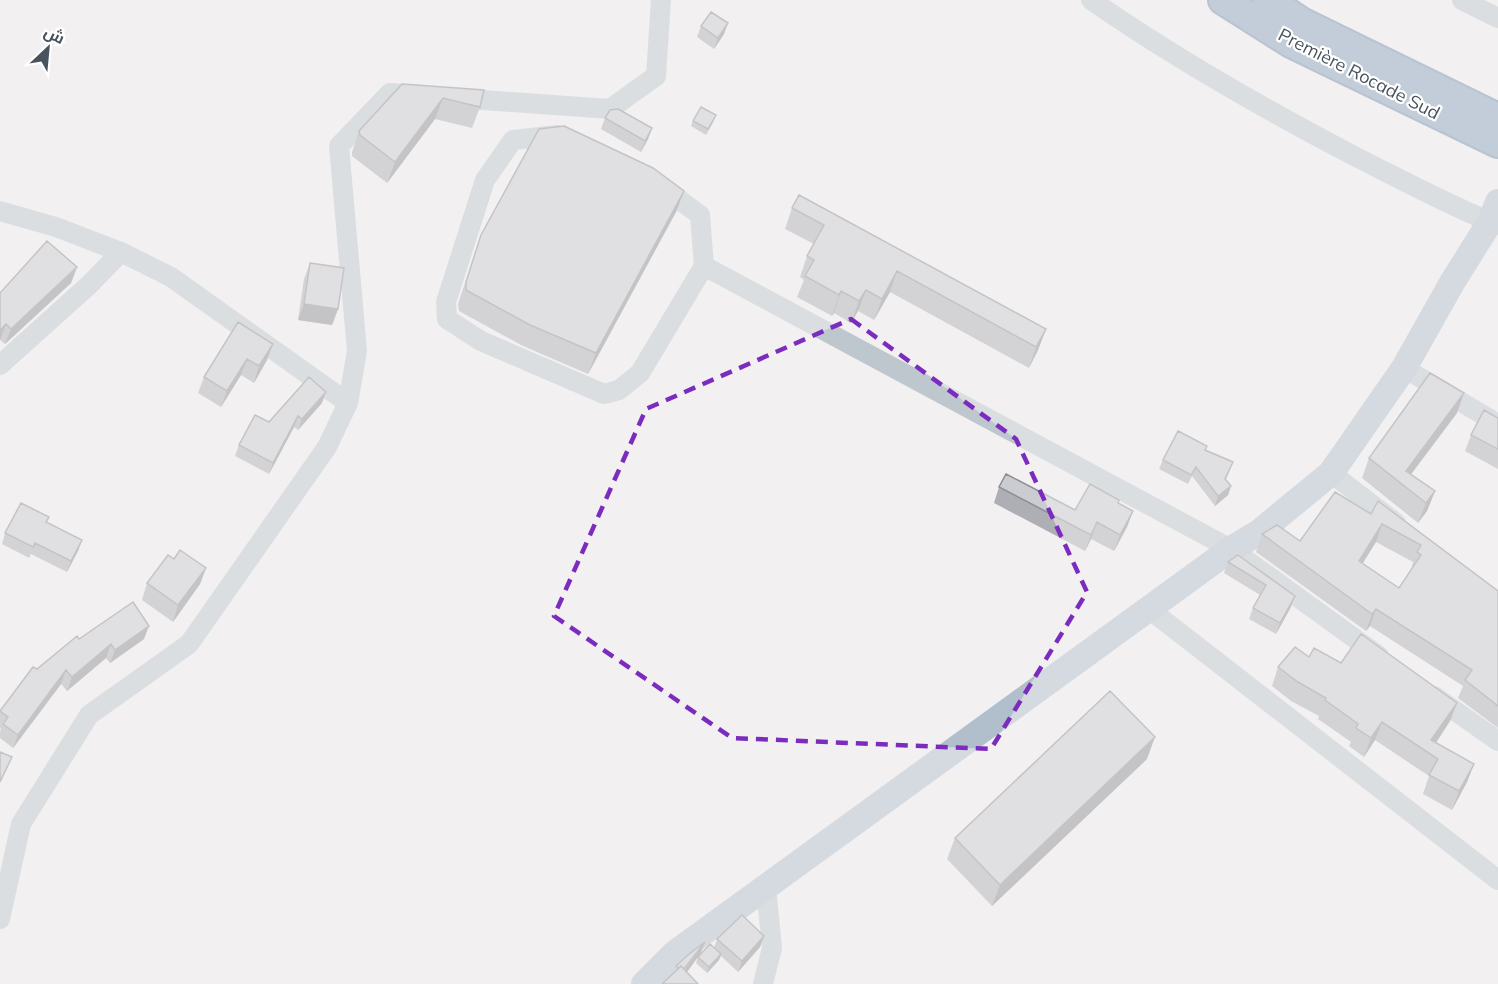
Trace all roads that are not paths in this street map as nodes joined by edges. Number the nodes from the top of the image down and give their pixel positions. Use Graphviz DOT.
graph roads {
  1 [pos="661,0"];
  2 [pos="1091,0"];
  3 [pos="1223,0"];
  4 [pos="1268,0"];
  5 [pos="1462,0"];
  6 [pos="1498,18"];
  7 [pos="1498,118"];
  8 [pos="1498,143"];
  9 [pos="0,210"];
  10 [pos="1495,216"];
  11 [pos="121,252"];
  12 [pos="704,266"];
  13 [pos="0,365"];
  14 [pos="1404,368"];
  15 [pos="348,403"];
  16 [pos="1498,424"];
  17 [pos="1331,473"];
  18 [pos="1416,538"];
  19 [pos="1231,549"];
  20 [pos="1149,609"];
  21 [pos="1393,666"];
  22 [pos="1422,686"];
  23 [pos="1498,741"];
  24 [pos="1498,880"];
  25 [pos="766,887"];
  26 [pos="0,920"];
  27 [pos="644,984"];
  28 [pos="763,984"];
  1 -- 15 [label="street"];
  2 -- 10 [label="street"];
  3 -- 8 [label="highway, Première Rocade Sud"];
  4 -- 7 [label="highway, Première Rocade Sud"];
  5 -- 6 [label="street"];
  9 -- 11 [label="street"];
  10 -- 14 [label="main road"];
  11 -- 13 [label="street"];
  11 -- 15 [label="street"];
  12 -- 12 [label="street"];
  12 -- 19 [label="street"];
  14 -- 16 [label="street"];
  14 -- 17 [label="main road"];
  15 -- 26 [label="street"];
  17 -- 18 [label="street"];
  17 -- 19 [label="main road"];
  19 -- 20 [label="main road"];
  19 -- 21 [label="street"];
  20 -- 24 [label="street"];
  20 -- 25 [label="main road"];
  22 -- 23 [label="street"];
  25 -- 27 [label="main road"];
  25 -- 28 [label="street"];
}
